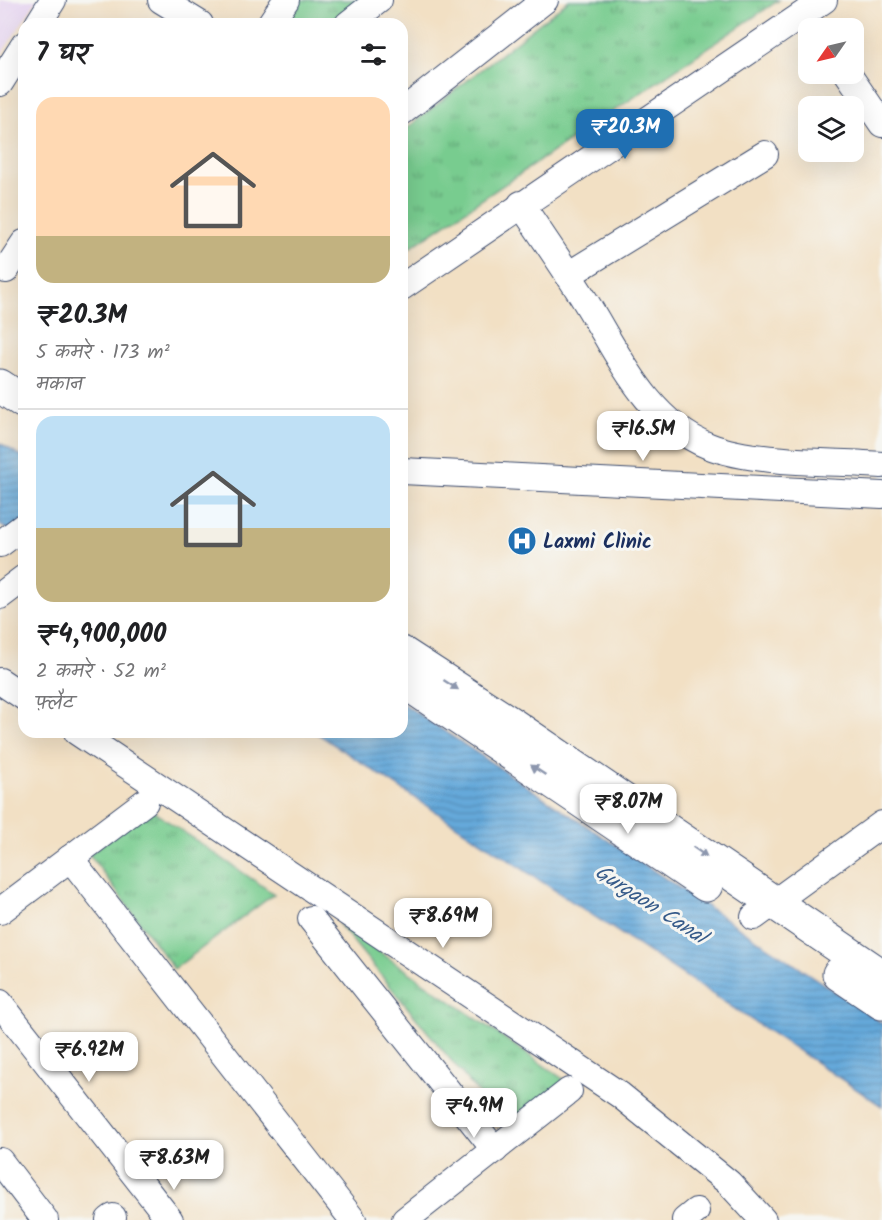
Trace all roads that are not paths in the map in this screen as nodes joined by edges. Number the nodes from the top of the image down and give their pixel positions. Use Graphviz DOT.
graph roads {
  1 [pos="53,0"];
  2 [pos="286,0"];
  3 [pos="379,0"];
  4 [pos="545,0"];
  5 [pos="816,14"];
  6 [pos="42,18"];
  7 [pos="274,18"];
  8 [pos="356,18"];
  9 [pos="18,54"];
  10 [pos="0,83"];
  11 [pos="855,84"];
  12 [pos="408,107"];
  13 [pos="882,124"];
  14 [pos="765,153"];
  15 [pos="521,204"];
  16 [pos="18,255"];
  17 [pos="10,272"];
  18 [pos="568,275"];
  19 [pos="408,283"];
  20 [pos="0,386"];
  21 [pos="18,398"];
  22 [pos="0,408"];
  23 [pos="18,419"];
  24 [pos="882,465"];
  25 [pos="408,471"];
  26 [pos="882,495"];
  27 [pos="18,530"];
  28 [pos="0,544"];
  29 [pos="18,582"];
  30 [pos="0,596"];
  31 [pos="408,657"];
  32 [pos="0,681"];
  33 [pos="408,683"];
  34 [pos="18,694"];
  35 [pos="86,738"];
  36 [pos="146,802"];
  37 [pos="882,824"];
  38 [pos="70,858"];
  39 [pos="763,910"];
  40 [pos="0,911"];
  41 [pos="311,920"];
  42 [pos="882,976"];
  43 [pos="882,1002"];
  44 [pos="0,1003"];
  45 [pos="569,1091"];
  46 [pos="495,1150"];
  47 [pos="0,1161"];
  48 [pos="45,1220"];
  49 [pos="170,1220"];
  50 [pos="353,1220"];
  51 [pos="405,1220"];
  52 [pos="763,1220"];
  1 -- 6 [label="street"];
  2 -- 7 [label="street"];
  3 -- 8 [label="street"];
  4 -- 12 [label="street"];
  5 -- 15 [label="street"];
  9 -- 10 [label="street"];
  11 -- 13 [label="street"];
  14 -- 18 [label="street"];
  15 -- 18 [label="street"];
  15 -- 19 [label="street"];
  16 -- 17 [label="street"];
  18 -- 24 [label="street"];
  20 -- 21 [label="main road"];
  22 -- 23 [label="main road"];
  25 -- 26 [label="street"];
  27 -- 28 [label="street"];
  29 -- 30 [label="street"];
  31 -- 39 [label="main road, one-way"];
  32 -- 34 [label="street"];
  39 -- 33 [label="main road, one-way"];
  35 -- 52 [label="street"];
  36 -- 38 [label="street"];
  37 -- 39 [label="street"];
  38 -- 40 [label="street"];
  38 -- 50 [label="street"];
  39 -- 42 [label="main road"];
  39 -- 43 [label="main road"];
  41 -- 46 [label="street"];
  44 -- 49 [label="street"];
  45 -- 46 [label="street"];
  46 -- 51 [label="street"];
  47 -- 48 [label="street"];
}
